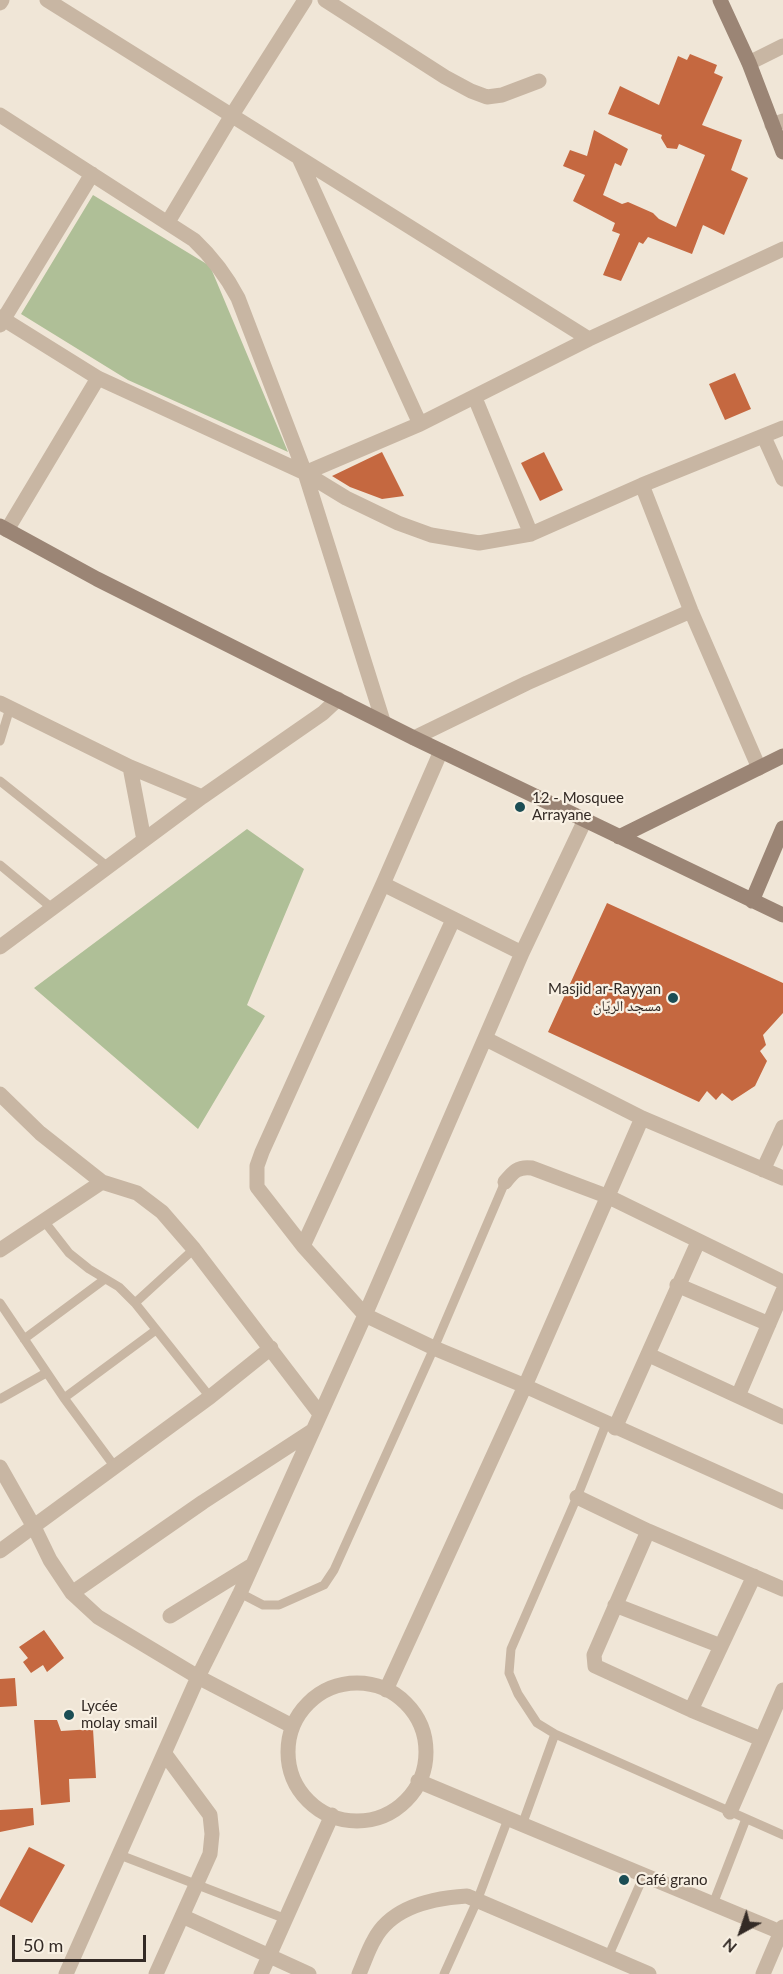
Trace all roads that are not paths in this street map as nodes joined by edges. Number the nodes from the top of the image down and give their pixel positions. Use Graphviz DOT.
graph roads {
  1 [pos="47,0"];
  2 [pos="305,0"];
  3 [pos="325,0"];
  4 [pos="720,0"];
  5 [pos="783,46"];
  6 [pos="748,63"];
  7 [pos="539,81"];
  8 [pos="0,115"];
  9 [pos="232,115"];
  10 [pos="777,123"];
  11 [pos="783,152"];
  12 [pos="299,158"];
  13 [pos="92,174"];
  14 [pos="168,222"];
  15 [pos="783,249"];
  16 [pos="1,320"];
  17 [pos="590,339"];
  18 [pos="98,378"];
  19 [pos="475,398"];
  20 [pos="420,424"];
  21 [pos="783,428"];
  22 [pos="764,437"];
  23 [pos="305,473"];
  24 [pos="783,478"];
  25 [pos="642,485"];
  26 [pos="4,528"];
  27 [pos="531,534"];
  28 [pos="691,611"];
  29 [pos="338,699"];
  30 [pos="5,705"];
  31 [pos="383,721"];
  32 [pos="414,738"];
  33 [pos="0,741"];
  34 [pos="441,751"];
  35 [pos="783,756"];
  36 [pos="129,767"];
  37 [pos="759,768"];
  38 [pos="0,782"];
  39 [pos="202,797"];
  40 [pos="585,820"];
  41 [pos="783,828"];
  42 [pos="619,837"];
  43 [pos="144,840"];
  44 [pos="0,865"];
  45 [pos="108,867"];
  46 [pos="383,884"];
  47 [pos="752,901"];
  48 [pos="52,908"];
  49 [pos="783,915"];
  50 [pos="453,920"];
  51 [pos="0,947"];
  52 [pos="522,953"];
  53 [pos="486,1039"];
  54 [pos="0,1094"];
  55 [pos="642,1118"];
  56 [pos="783,1127"];
  57 [pos="763,1170"];
  58 [pos="783,1178"];
  59 [pos="102,1182"];
  60 [pos="505,1182"];
  61 [pos="609,1197"];
  62 [pos="44,1221"];
  63 [pos="698,1242"];
  64 [pos="303,1246"];
  65 [pos="194,1249"];
  66 [pos="0,1250"];
  67 [pos="105,1279"];
  68 [pos="783,1282"];
  69 [pos="677,1285"];
  70 [pos="783,1292"];
  71 [pos="0,1303"];
  72 [pos="135,1303"];
  73 [pos="365,1315"];
  74 [pos="769,1324"];
  75 [pos="156,1329"];
  76 [pos="24,1339"];
  77 [pos="271,1348"];
  78 [pos="434,1348"];
  79 [pos="649,1355"];
  80 [pos="46,1373"];
  81 [pos="525,1386"];
  82 [pos="738,1396"];
  83 [pos="210,1397"];
  84 [pos="64,1398"];
  85 [pos="0,1399"];
  86 [pos="320,1414"];
  87 [pos="783,1417"];
  88 [pos="611,1426"];
  89 [pos="312,1431"];
  90 [pos="0,1467"];
  91 [pos="115,1467"];
  92 [pos="577,1497"];
  93 [pos="783,1502"];
  94 [pos="34,1527"];
  95 [pos="648,1531"];
  96 [pos="0,1551"];
  97 [pos="251,1566"];
  98 [pos="754,1576"];
  99 [pos="783,1589"];
  100 [pos="72,1593"];
  101 [pos="240,1593"];
  102 [pos="615,1605"];
  103 [pos="170,1616"];
  104 [pos="722,1646"];
  105 [pos="198,1677"];
  106 [pos="386,1690"];
  107 [pos="783,1690"];
  108 [pos="691,1710"];
  109 [pos="292,1726"];
  110 [pos="555,1734"];
  111 [pos="761,1739"];
  112 [pos="165,1754"];
  113 [pos="418,1781"];
  114 [pos="730,1812"];
  115 [pos="332,1815"];
  116 [pos="746,1819"];
  117 [pos="515,1822"];
  118 [pos="783,1834"];
  119 [pos="120,1855"];
  120 [pos="644,1875"];
  121 [pos="197,1884"];
  122 [pos="477,1900"];
  123 [pos="714,1904"];
  124 [pos="182,1916"];
  125 [pos="285,1919"];
  126 [pos="782,1931"];
  127 [pos="269,1956"];
  128 [pos="608,1957"];
  129 [pos="644,1973"];
  130 [pos="66,1974"];
  131 [pos="156,1974"];
  132 [pos="261,1974"];
  133 [pos="309,1974"];
  134 [pos="359,1974"];
  135 [pos="446,1974"];
  136 [pos="762,1974"];
  1 -- 9 [label="street"];
  2 -- 9 [label="street"];
  3 -- 7 [label="street"];
  4 -- 6 [label="street"];
  5 -- 6 [label="street"];
  6 -- 10 [label="street"];
  8 -- 13 [label="street"];
  9 -- 12 [label="street"];
  9 -- 14 [label="street"];
  10 -- 11 [label="street"];
  12 -- 17 [label="street"];
  12 -- 20 [label="street"];
  13 -- 14 [label="street"];
  13 -- 16 [label="street"];
  14 -- 23 [label="street"];
  15 -- 17 [label="street"];
  16 -- 18 [label="street"];
  17 -- 19 [label="street"];
  18 -- 23 [label="street"];
  18 -- 26 [label="street"];
  19 -- 20 [label="street"];
  19 -- 27 [label="street"];
  20 -- 23 [label="street"];
  21 -- 22 [label="street"];
  22 -- 24 [label="street"];
  22 -- 25 [label="street"];
  23 -- 27 [label="street"];
  23 -- 31 [label="street"];
  25 -- 27 [label="street"];
  25 -- 28 [label="street"];
  26 -- 29 [label="street"];
  28 -- 32 [label="street"];
  28 -- 37 [label="street"];
  29 -- 31 [label="street"];
  29 -- 39 [label="street"];
  30 -- 33 [label="lane"];
  30 -- 36 [label="street"];
  31 -- 32 [label="street"];
  32 -- 34 [label="street"];
  34 -- 40 [label="street"];
  34 -- 46 [label="street"];
  35 -- 37 [label="street"];
  36 -- 39 [label="street"];
  36 -- 43 [label="street"];
  37 -- 42 [label="street"];
  38 -- 45 [label="lane"];
  39 -- 43 [label="street"];
  40 -- 42 [label="street"];
  40 -- 52 [label="street"];
  41 -- 47 [label="street"];
  42 -- 47 [label="street"];
  43 -- 45 [label="street"];
  44 -- 48 [label="lane"];
  45 -- 48 [label="street"];
  46 -- 50 [label="street"];
  46 -- 64 [label="street"];
  47 -- 49 [label="street"];
  48 -- 51 [label="street"];
  50 -- 52 [label="street"];
  50 -- 64 [label="street"];
  52 -- 53 [label="street"];
  53 -- 55 [label="street"];
  53 -- 73 [label="street"];
  54 -- 59 [label="street"];
  55 -- 57 [label="street"];
  55 -- 61 [label="street"];
  56 -- 57 [label="street"];
  57 -- 58 [label="street"];
  59 -- 62 [label="street"];
  59 -- 65 [label="street"];
  60 -- 61 [label="street"];
  60 -- 78 [label="lane"];
  61 -- 63 [label="street"];
  61 -- 81 [label="street"];
  62 -- 66 [label="street"];
  62 -- 67 [label="lane"];
  63 -- 68 [label="street"];
  63 -- 69 [label="street"];
  64 -- 73 [label="street"];
  65 -- 72 [label="lane"];
  65 -- 77 [label="street"];
  67 -- 72 [label="lane"];
  67 -- 76 [label="lane"];
  69 -- 74 [label="street"];
  69 -- 79 [label="street"];
  70 -- 74 [label="street"];
  71 -- 76 [label="lane"];
  72 -- 75 [label="lane"];
  73 -- 78 [label="street"];
  73 -- 86 [label="street"];
  74 -- 82 [label="street"];
  75 -- 83 [label="lane"];
  75 -- 84 [label="lane"];
  76 -- 80 [label="lane"];
  77 -- 83 [label="street"];
  77 -- 86 [label="street"];
  78 -- 81 [label="street"];
  78 -- 101 [label="lane"];
  79 -- 82 [label="street"];
  79 -- 88 [label="street"];
  80 -- 84 [label="lane"];
  80 -- 85 [label="lane"];
  81 -- 88 [label="street"];
  81 -- 106 [label="street"];
  82 -- 87 [label="street"];
  83 -- 91 [label="street"];
  84 -- 91 [label="lane"];
  86 -- 89 [label="street"];
  88 -- 92 [label="lane"];
  88 -- 93 [label="street"];
  89 -- 97 [label="street"];
  89 -- 100 [label="street"];
  90 -- 94 [label="street"];
  91 -- 94 [label="street"];
  92 -- 95 [label="street"];
  92 -- 110 [label="lane"];
  94 -- 96 [label="street"];
  94 -- 100 [label="street"];
  95 -- 98 [label="street"];
  95 -- 102 [label="street"];
  97 -- 101 [label="street"];
  97 -- 103 [label="street"];
  98 -- 99 [label="street"];
  98 -- 104 [label="street"];
  100 -- 105 [label="street"];
  101 -- 105 [label="street"];
  102 -- 104 [label="street"];
  102 -- 108 [label="street"];
  104 -- 108 [label="street"];
  105 -- 109 [label="street"];
  105 -- 112 [label="street"];
  106 -- 109 [label="street"];
  106 -- 113 [label="street"];
  107 -- 111 [label="street"];
  108 -- 111 [label="street"];
  109 -- 115 [label="street"];
  110 -- 114 [label="lane"];
  110 -- 117 [label="lane"];
  111 -- 114 [label="street"];
  112 -- 119 [label="street"];
  112 -- 121 [label="street"];
  113 -- 115 [label="street"];
  113 -- 117 [label="street"];
  114 -- 116 [label="lane"];
  115 -- 125 [label="street"];
  116 -- 118 [label="lane"];
  116 -- 123 [label="lane"];
  117 -- 120 [label="street"];
  117 -- 122 [label="lane"];
  119 -- 121 [label="lane"];
  119 -- 130 [label="street"];
  120 -- 123 [label="street"];
  120 -- 128 [label="lane"];
  121 -- 124 [label="street"];
  121 -- 125 [label="lane"];
  122 -- 128 [label="street"];
  122 -- 134 [label="street"];
  122 -- 135 [label="lane"];
  123 -- 126 [label="street"];
  124 -- 127 [label="street"];
  124 -- 131 [label="street"];
  125 -- 127 [label="street"];
  126 -- 136 [label="street"];
  127 -- 132 [label="street"];
  127 -- 133 [label="street"];
  128 -- 129 [label="street"];
}
